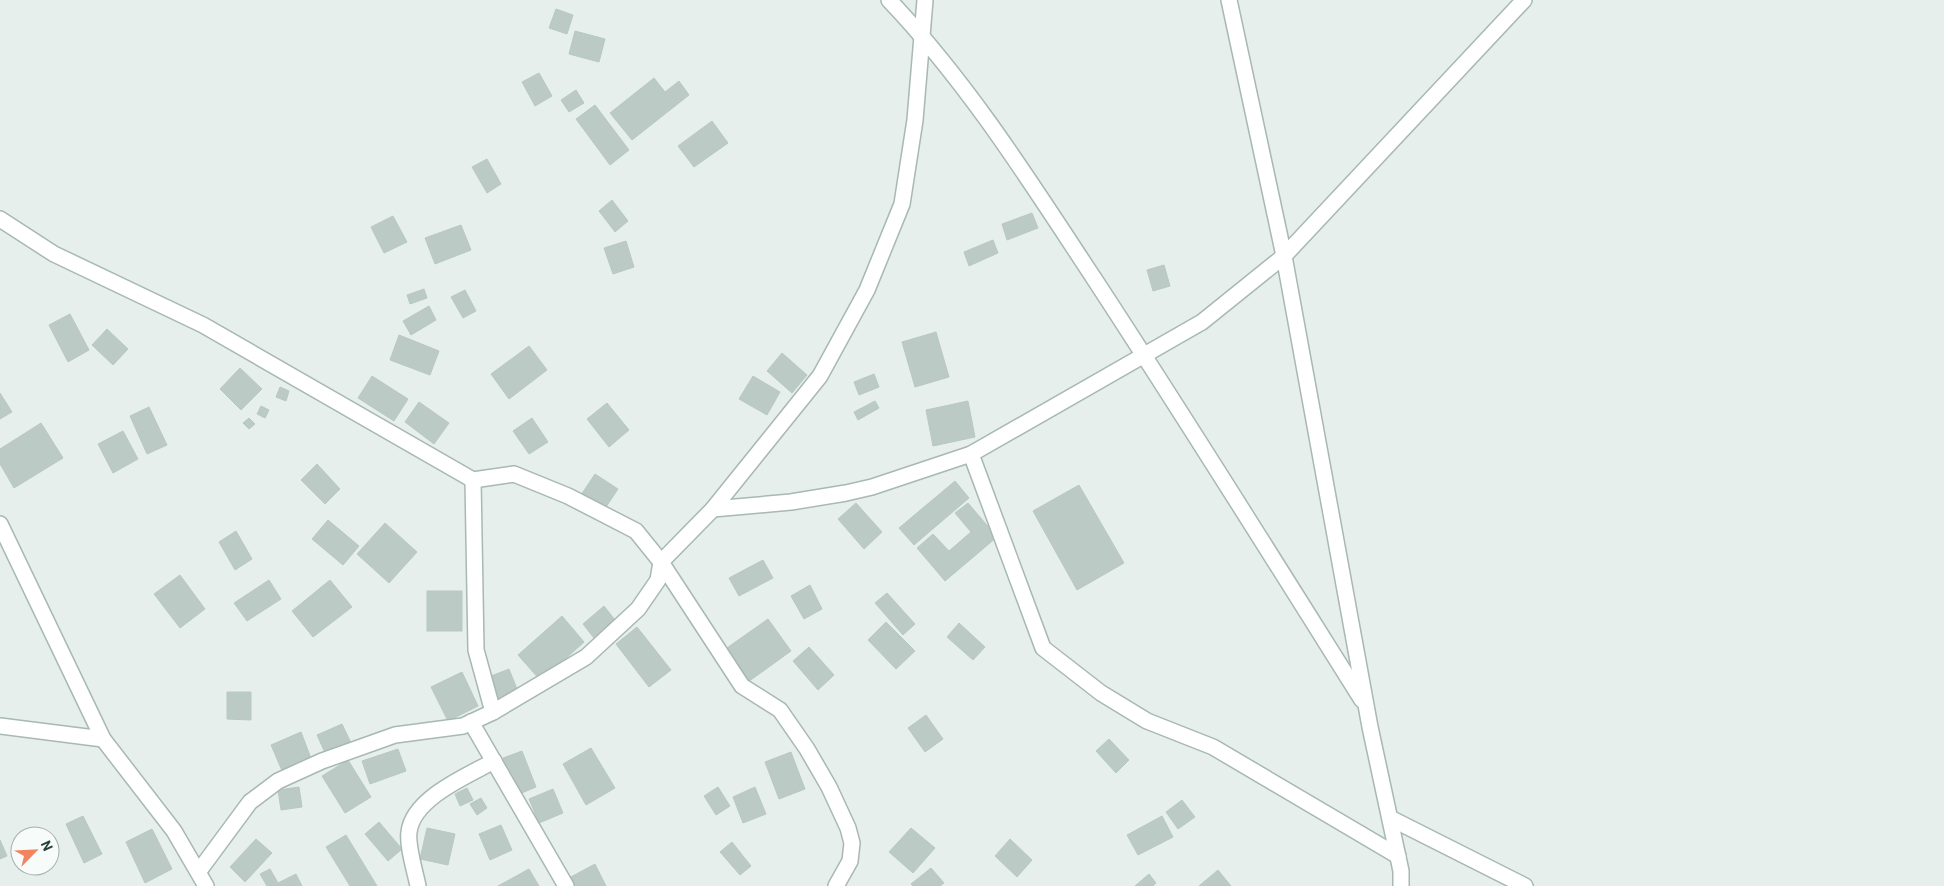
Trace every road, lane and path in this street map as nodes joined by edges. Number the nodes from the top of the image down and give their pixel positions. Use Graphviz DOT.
graph roads {
  1 [pos="889,0"];
  2 [pos="925,0"];
  3 [pos="1229,0"];
  4 [pos="1524,0"];
  5 [pos="923,36"];
  6 [pos="0,219"];
  7 [pos="1284,256"];
  8 [pos="1145,356"];
  9 [pos="971,454"];
  10 [pos="473,480"];
  11 [pos="713,509"];
  12 [pos="0,524"];
  13 [pos="661,562"];
  14 [pos="1367,706"];
  15 [pos="493,712"];
  16 [pos="471,722"];
  17 [pos="0,726"];
  18 [pos="103,739"];
  19 [pos="494,761"];
  20 [pos="1390,818"];
  21 [pos="1398,856"];
  22 [pos="199,871"];
  23 [pos="206,886"];
  24 [pos="418,886"];
  25 [pos="566,886"];
  26 [pos="836,886"];
  27 [pos="1401,886"];
  28 [pos="1525,886"];
  1 -- 5 [label="street"];
  2 -- 5 [label="street"];
  3 -- 7 [label="street"];
  4 -- 7 [label="street"];
  5 -- 8 [label="street"];
  5 -- 11 [label="street"];
  6 -- 10 [label="street"];
  7 -- 8 [label="street"];
  7 -- 14 [label="street"];
  8 -- 9 [label="street"];
  8 -- 14 [label="street"];
  9 -- 11 [label="street"];
  9 -- 21 [label="street"];
  10 -- 13 [label="street"];
  10 -- 15 [label="street"];
  11 -- 13 [label="street"];
  12 -- 18 [label="street"];
  13 -- 15 [label="street"];
  13 -- 26 [label="street"];
  14 -- 20 [label="street"];
  15 -- 16 [label="street"];
  16 -- 19 [label="street"];
  16 -- 22 [label="street"];
  17 -- 18 [label="street"];
  18 -- 22 [label="street"];
  19 -- 24 [label="street"];
  19 -- 25 [label="street"];
  20 -- 21 [label="street"];
  20 -- 28 [label="street"];
  21 -- 27 [label="street"];
  22 -- 23 [label="street"];
}
